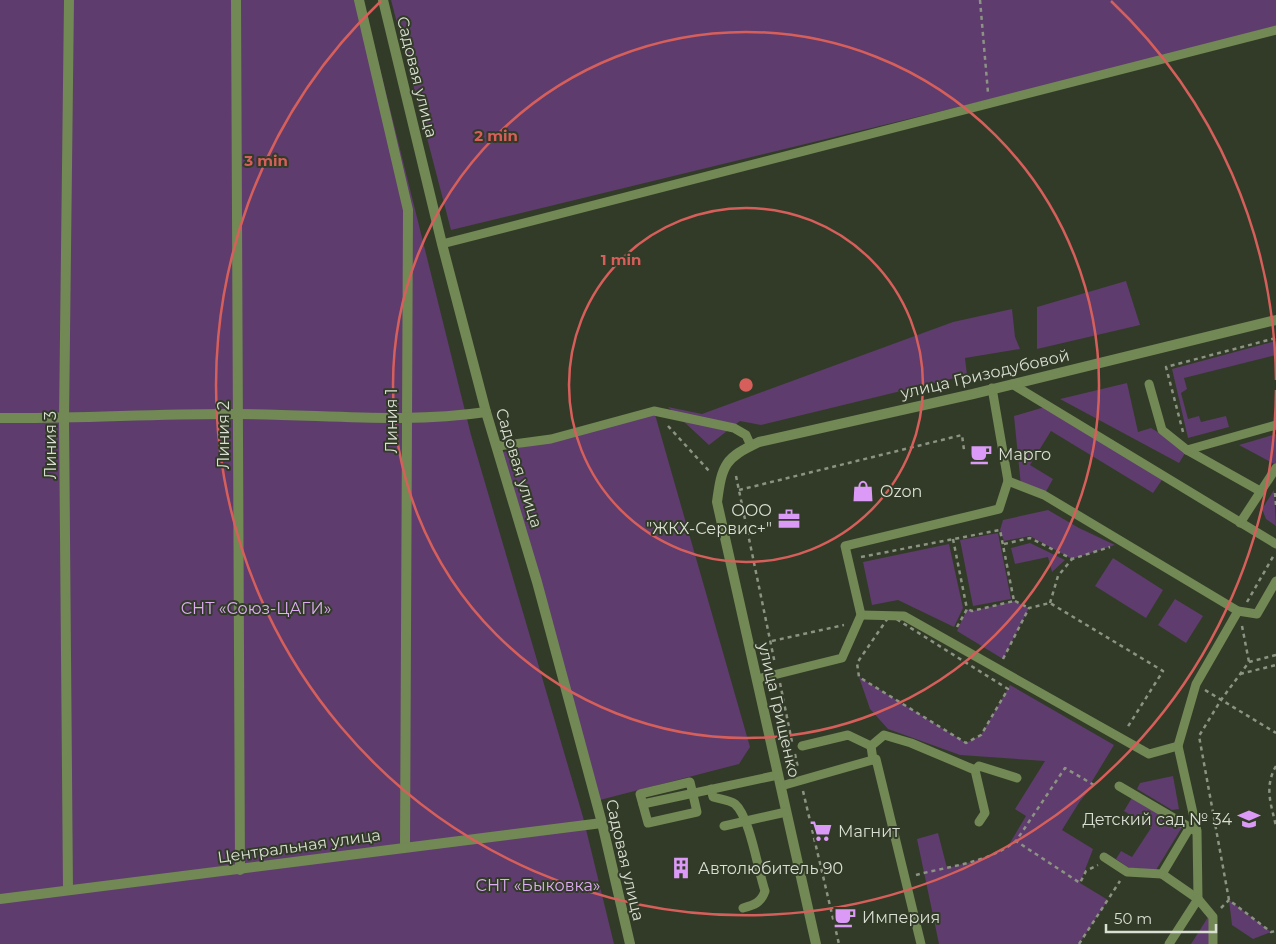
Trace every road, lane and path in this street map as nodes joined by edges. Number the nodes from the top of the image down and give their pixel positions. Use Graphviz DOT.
graph roads {
  1 [pos="69,0"];
  2 [pos="236,0"];
  3 [pos="359,0"];
  4 [pos="382,0"];
  5 [pos="980,0"];
  6 [pos="1276,30"];
  7 [pos="989,104"];
  8 [pos="442,244"];
  9 [pos="1276,320"];
  10 [pos="1276,338"];
  11 [pos="1012,384"];
  12 [pos="1149,384"];
  13 [pos="992,388"];
  14 [pos="654,411"];
  15 [pos="486,412"];
  16 [pos="238,414"];
  17 [pos="0,418"];
  18 [pos="406,418"];
  19 [pos="64,419"];
  20 [pos="1276,424"];
  21 [pos="498,446"];
  22 [pos="751,446"];
  23 [pos="964,450"];
  24 [pos="1187,450"];
  25 [pos="1276,468"];
  26 [pos="736,474"];
  27 [pos="1008,481"];
  28 [pos="719,482"];
  29 [pos="739,490"];
  30 [pos="1260,491"];
  31 [pos="1240,523"];
  32 [pos="953,539"];
  33 [pos="1124,542"];
  34 [pos="1004,544"];
  35 [pos="1276,544"];
  36 [pos="1276,552"];
  37 [pos="862,557"];
  38 [pos="1072,559"];
  39 [pos="1276,581"];
  40 [pos="1014,600"];
  41 [pos="1050,603"];
  42 [pos="967,608"];
  43 [pos="1029,608"];
  44 [pos="1238,612"];
  45 [pos="890,615"];
  46 [pos="859,618"];
  47 [pos="957,627"];
  48 [pos="771,641"];
  49 [pos="1276,655"];
  50 [pos="1003,659"];
  51 [pos="1249,662"];
  52 [pos="1276,665"];
  53 [pos="777,675"];
  54 [pos="1239,675"];
  55 [pos="757,679"];
  56 [pos="1196,684"];
  57 [pos="1008,689"];
  58 [pos="1221,700"];
  59 [pos="1123,733"];
  60 [pos="1276,733"];
  61 [pos="792,743"];
  62 [pos="871,746"];
  63 [pos="1178,746"];
  64 [pos="798,749"];
  65 [pos="873,760"];
  66 [pos="1276,766"];
  67 [pos="975,770"];
  68 [pos="778,775"];
  69 [pos="1017,778"];
  70 [pos="800,780"];
  71 [pos="1094,785"];
  72 [pos="781,786"];
  73 [pos="1119,786"];
  74 [pos="711,789"];
  75 [pos="692,793"];
  76 [pos="786,812"];
  77 [pos="979,822"];
  78 [pos="602,823"];
  79 [pos="724,826"];
  80 [pos="1276,826"];
  81 [pos="1193,829"];
  82 [pos="1016,841"];
  83 [pos="405,847"];
  84 [pos="1106,859"];
  85 [pos="240,870"];
  86 [pos="1127,872"];
  87 [pos="1162,874"];
  88 [pos="906,878"];
  89 [pos="68,890"];
  90 [pos="0,899"];
  91 [pos="1198,899"];
  92 [pos="743,908"];
  93 [pos="1276,930"];
  94 [pos="630,944"];
  95 [pos="816,944"];
  96 [pos="839,944"];
  97 [pos="921,944"];
  98 [pos="1079,944"];
  99 [pos="1169,944"];
  100 [pos="1213,944"];
  1 -- 19 [label="street, Линия 3"];
  2 -- 16 [label="street, Линия 2"];
  3 -- 18 [label="street, Линия 1"];
  4 -- 8 [label="street, Садовая улица"];
  5 -- 7 [label="path"];
  6 -- 7 [label="lane"];
  7 -- 8 [label="lane"];
  8 -- 15 [label="street, Садовая улица"];
  9 -- 11 [label="street, улица Гризодубовой"];
  10 -- 24 [label="path"];
  11 -- 13 [label="street, улица Гризодубовой"];
  11 -- 31 [label="lane"];
  12 -- 24 [label="lane"];
  13 -- 22 [label="street, улица Гризодубовой"];
  13 -- 27 [label="lane"];
  14 -- 21 [label="lane"];
  14 -- 22 [label="lane"];
  14 -- 28 [label="path"];
  15 -- 18 [label="street"];
  15 -- 21 [label="street, Садовая улица"];
  16 -- 18 [label="street"];
  16 -- 19 [label="street"];
  16 -- 85 [label="street, Линия 2"];
  17 -- 19 [label="street"];
  18 -- 83 [label="street, Линия 1"];
  19 -- 89 [label="street, Линия 3"];
  20 -- 24 [label="lane"];
  21 -- 78 [label="street, Садовая улица"];
  22 -- 28 [label="street, улица Гризодубовой"];
  23 -- 29 [label="path"];
  24 -- 30 [label="lane"];
  25 -- 30 [label="lane"];
  26 -- 29 [label="path"];
  27 -- 33 [label="lane"];
  27 -- 46 [label="lane"];
  28 -- 55 [label="street, улица Грищенко"];
  29 -- 48 [label="path"];
  30 -- 31 [label="lane"];
  31 -- 35 [label="lane"];
  32 -- 34 [label="path"];
  32 -- 37 [label="path"];
  32 -- 42 [label="path"];
  33 -- 38 [label="path"];
  33 -- 44 [label="lane"];
  34 -- 38 [label="path"];
  34 -- 40 [label="path"];
  36 -- 44 [label="path"];
  38 -- 41 [label="path"];
  39 -- 44 [label="lane"];
  40 -- 42 [label="path"];
  40 -- 43 [label="path"];
  41 -- 43 [label="path"];
  41 -- 59 [label="path"];
  42 -- 47 [label="path"];
  43 -- 50 [label="path"];
  44 -- 51 [label="path"];
  44 -- 56 [label="lane"];
  45 -- 46 [label="lane"];
  45 -- 57 [label="path"];
  45 -- 63 [label="lane"];
  46 -- 48 [label="path"];
  46 -- 53 [label="lane"];
  48 -- 53 [label="path"];
  49 -- 51 [label="path"];
  51 -- 54 [label="path"];
  52 -- 54 [label="path"];
  53 -- 55 [label="lane"];
  53 -- 61 [label="path"];
  54 -- 58 [label="path"];
  55 -- 68 [label="street, улица Грищенко"];
  56 -- 58 [label="path"];
  56 -- 63 [label="lane"];
  58 -- 60 [label="path"];
  58 -- 93 [label="path"];
  62 -- 64 [label="lane"];
  62 -- 65 [label="lane"];
  62 -- 67 [label="lane"];
  63 -- 81 [label="lane"];
  64 -- 70 [label="path"];
  65 -- 70 [label="lane"];
  65 -- 88 [label="lane"];
  66 -- 80 [label="path"];
  67 -- 69 [label="lane"];
  67 -- 77 [label="lane"];
  68 -- 72 [label="street, улица Грищенко"];
  68 -- 74 [label="lane"];
  70 -- 72 [label="lane"];
  70 -- 96 [label="path"];
  71 -- 82 [label="path"];
  72 -- 76 [label="street, улица Грищенко"];
  73 -- 81 [label="lane"];
  74 -- 75 [label="lane"];
  74 -- 92 [label="lane"];
  75 -- 75 [label="lane"];
  76 -- 79 [label="lane, bridge"];
  76 -- 95 [label="street, улица Грищенко"];
  78 -- 83 [label="street, Центральная улица"];
  78 -- 94 [label="street, Садовая улица"];
  81 -- 87 [label="lane"];
  81 -- 91 [label="lane"];
  82 -- 84 [label="path"];
  82 -- 88 [label="path"];
  83 -- 85 [label="street, Центральная улица"];
  84 -- 86 [label="lane"];
  85 -- 89 [label="street, Центральная улица"];
  86 -- 87 [label="lane"];
  86 -- 98 [label="path"];
  87 -- 91 [label="lane"];
  88 -- 97 [label="lane"];
  89 -- 90 [label="street, Центральная улица"];
  91 -- 99 [label="lane"];
  91 -- 100 [label="lane"];
}
